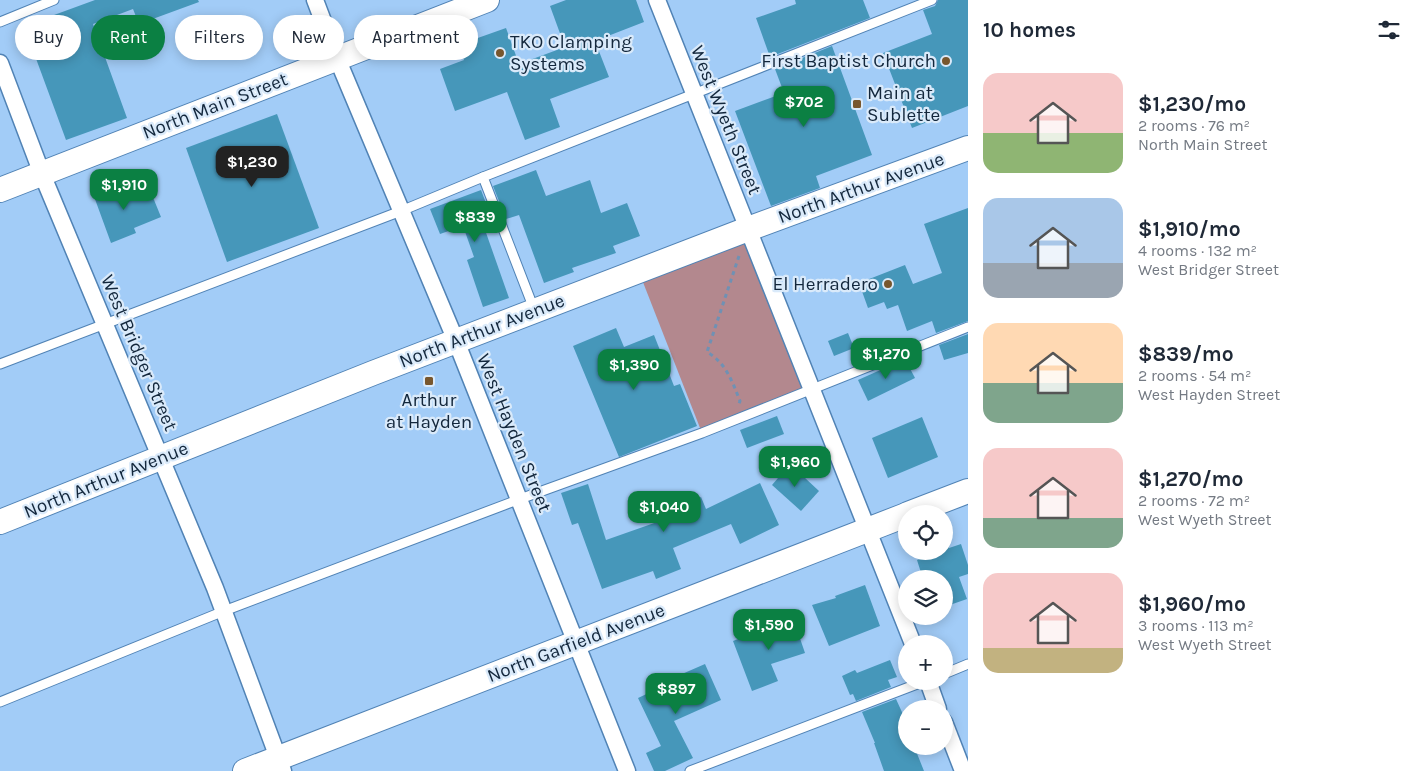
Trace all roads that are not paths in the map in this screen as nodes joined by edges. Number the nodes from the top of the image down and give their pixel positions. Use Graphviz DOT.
graph roads {
  1 [pos="54,0"];
  2 [pos="315,0"];
  3 [pos="486,0"];
  4 [pos="658,0"];
  5 [pos="932,0"];
  6 [pos="321,15"];
  7 [pos="0,22"];
  8 [pos="344,55"];
  9 [pos="332,60"];
  10 [pos="338,60"];
  11 [pos="0,63"];
  12 [pos="694,94"];
  13 [pos="968,148"];
  14 [pos="42,174"];
  15 [pos="483,177"];
  16 [pos="0,190"];
  17 [pos="401,211"];
  18 [pos="748,229"];
  19 [pos="535,311"];
  20 [pos="105,323"];
  21 [pos="968,327"];
  22 [pos="456,341"];
  23 [pos="0,364"];
  24 [pos="812,390"];
  25 [pos="161,458"];
  26 [pos="968,491"];
  27 [pos="520,499"];
  28 [pos="931,505"];
  29 [pos="898,518"];
  30 [pos="0,522"];
  31 [pos="867,530"];
  32 [pos="224,612"];
  33 [pos="909,635"];
  34 [pos="576,642"];
  35 [pos="968,664"];
  36 [pos="953,670"];
  37 [pos="902,690"];
  38 [pos="0,702"];
  39 [pos="953,745"];
  40 [pos="280,765"];
  41 [pos="245,771"];
  42 [pos="627,771"];
  43 [pos="690,771"];
  44 [pos="963,771"];
  1 -- 7 [label="lane"];
  2 -- 6 [label="street, West Hayden Street"];
  3 -- 8 [label="main road, North Main Street"];
  4 -- 12 [label="street, West Wyeth Street"];
  5 -- 12 [label="lane"];
  9 -- 14 [label="main road, North Main Street"];
  10 -- 17 [label="street, West Hayden Street"];
  11 -- 14 [label="street, West Bridger Street"];
  12 -- 15 [label="lane"];
  12 -- 18 [label="street, West Wyeth Street"];
  13 -- 18 [label="main road, North Arthur Avenue"];
  14 -- 16 [label="main road, North Main Street"];
  14 -- 20 [label="street, West Bridger Street"];
  15 -- 17 [label="lane"];
  15 -- 19 [label="lane"];
  17 -- 20 [label="lane"];
  17 -- 22 [label="street, West Hayden Street"];
  18 -- 19 [label="main road, North Arthur Avenue"];
  18 -- 24 [label="street, West Wyeth Street"];
  19 -- 22 [label="main road, North Arthur Avenue"];
  20 -- 23 [label="lane"];
  20 -- 25 [label="street, West Bridger Street"];
  21 -- 24 [label="lane"];
  22 -- 25 [label="main road, North Arthur Avenue"];
  22 -- 27 [label="street, West Hayden Street"];
  24 -- 27 [label="lane"];
  24 -- 31 [label="street, West Wyeth Street"];
  25 -- 30 [label="main road, North Arthur Avenue"];
  25 -- 32 [label="street, West Bridger Street"];
  26 -- 28 [label="main road, North Garfield Avenue"];
  27 -- 32 [label="lane"];
  27 -- 34 [label="street, West Hayden Street"];
  29 -- 31 [label="main road, North Garfield Avenue"];
  31 -- 33 [label="street, West Wyeth Street"];
  31 -- 34 [label="main road, North Garfield Avenue"];
  32 -- 38 [label="lane"];
  32 -- 40 [label="street, West Bridger Street"];
  34 -- 40 [label="main road, North Garfield Avenue"];
  34 -- 42 [label="street, West Hayden Street"];
  35 -- 36 [label="lane"];
  37 -- 43 [label="lane"];
  39 -- 44 [label="street"];
  40 -- 41 [label="main road, North Garfield Avenue"];
}
